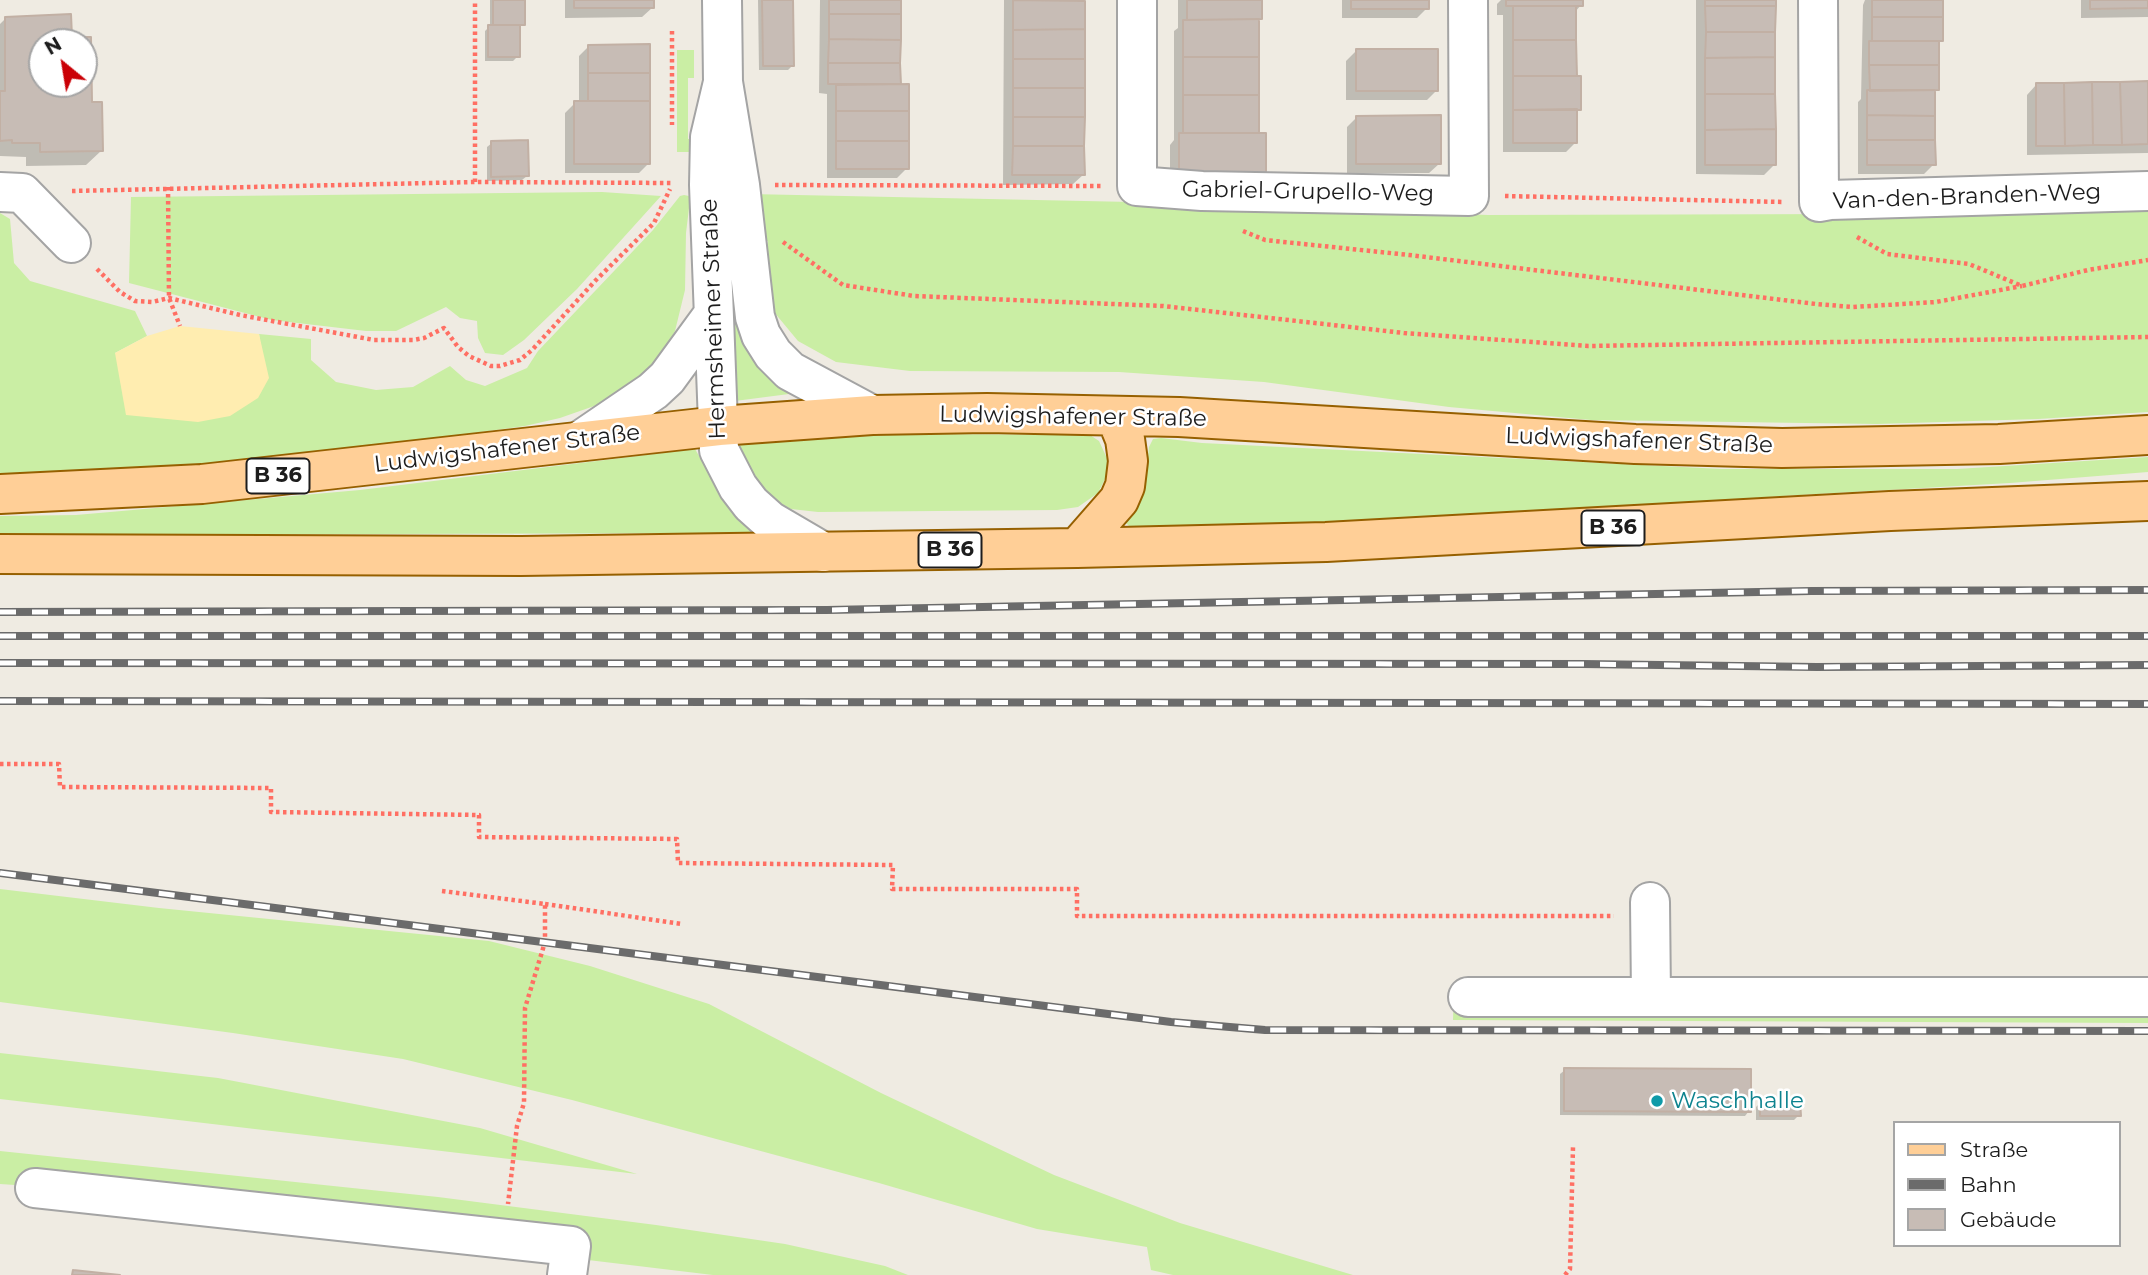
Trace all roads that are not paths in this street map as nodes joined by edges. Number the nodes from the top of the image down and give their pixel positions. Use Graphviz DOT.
graph roads {
  1 [pos="722,0"];
  2 [pos="1137,0"];
  3 [pos="1468,0"];
  4 [pos="1818,0"];
  5 [pos="707,184"];
  6 [pos="2148,191"];
  7 [pos="11,192"];
  8 [pos="71,243"];
  9 [pos="713,315"];
  10 [pos="872,415"];
  11 [pos="1116,416"];
  12 [pos="719,426"];
  13 [pos="2148,435"];
  14 [pos="581,440"];
  15 [pos="0,494"];
  16 [pos="2148,501"];
  17 [pos="1077,548"];
  18 [pos="823,552"];
  19 [pos="0,554"];
  20 [pos="1650,909"];
  21 [pos="2148,996"];
  22 [pos="1468,997"];
  23 [pos="1651,997"];
  24 [pos="35,1188"];
  25 [pos="567,1275"];
  1 -- 5 [label="street, Hermsheimer Straße"];
  2 -- 3 [label="street, Gabriel-Grupello-Weg"];
  4 -- 6 [label="street, Van-den-Branden-Weg"];
  5 -- 9 [label="street, Hermsheimer Straße"];
  5 -- 10 [label="street, Hermsheimer Straße"];
  7 -- 8 [label="street"];
  9 -- 12 [label="street, Hermsheimer Straße"];
  9 -- 14 [label="street"];
  10 -- 11 [label="main road, Ludwigshafener Straße / B 36"];
  10 -- 12 [label="main road, Ludwigshafener Straße / B 36"];
  11 -- 13 [label="main road, Ludwigshafener Straße / B 36"];
  11 -- 17 [label="main road"];
  12 -- 14 [label="main road, Ludwigshafener Straße / B 36"];
  12 -- 18 [label="street, Hermsheimer Straße"];
  14 -- 15 [label="main road, Ludwigshafener Straße / B 36"];
  16 -- 17 [label="main road, B 36"];
  17 -- 18 [label="main road, B 36"];
  18 -- 19 [label="main road, B 36"];
  20 -- 23 [label="street"];
  21 -- 23 [label="street"];
  22 -- 23 [label="street"];
  24 -- 25 [label="street"];
}
